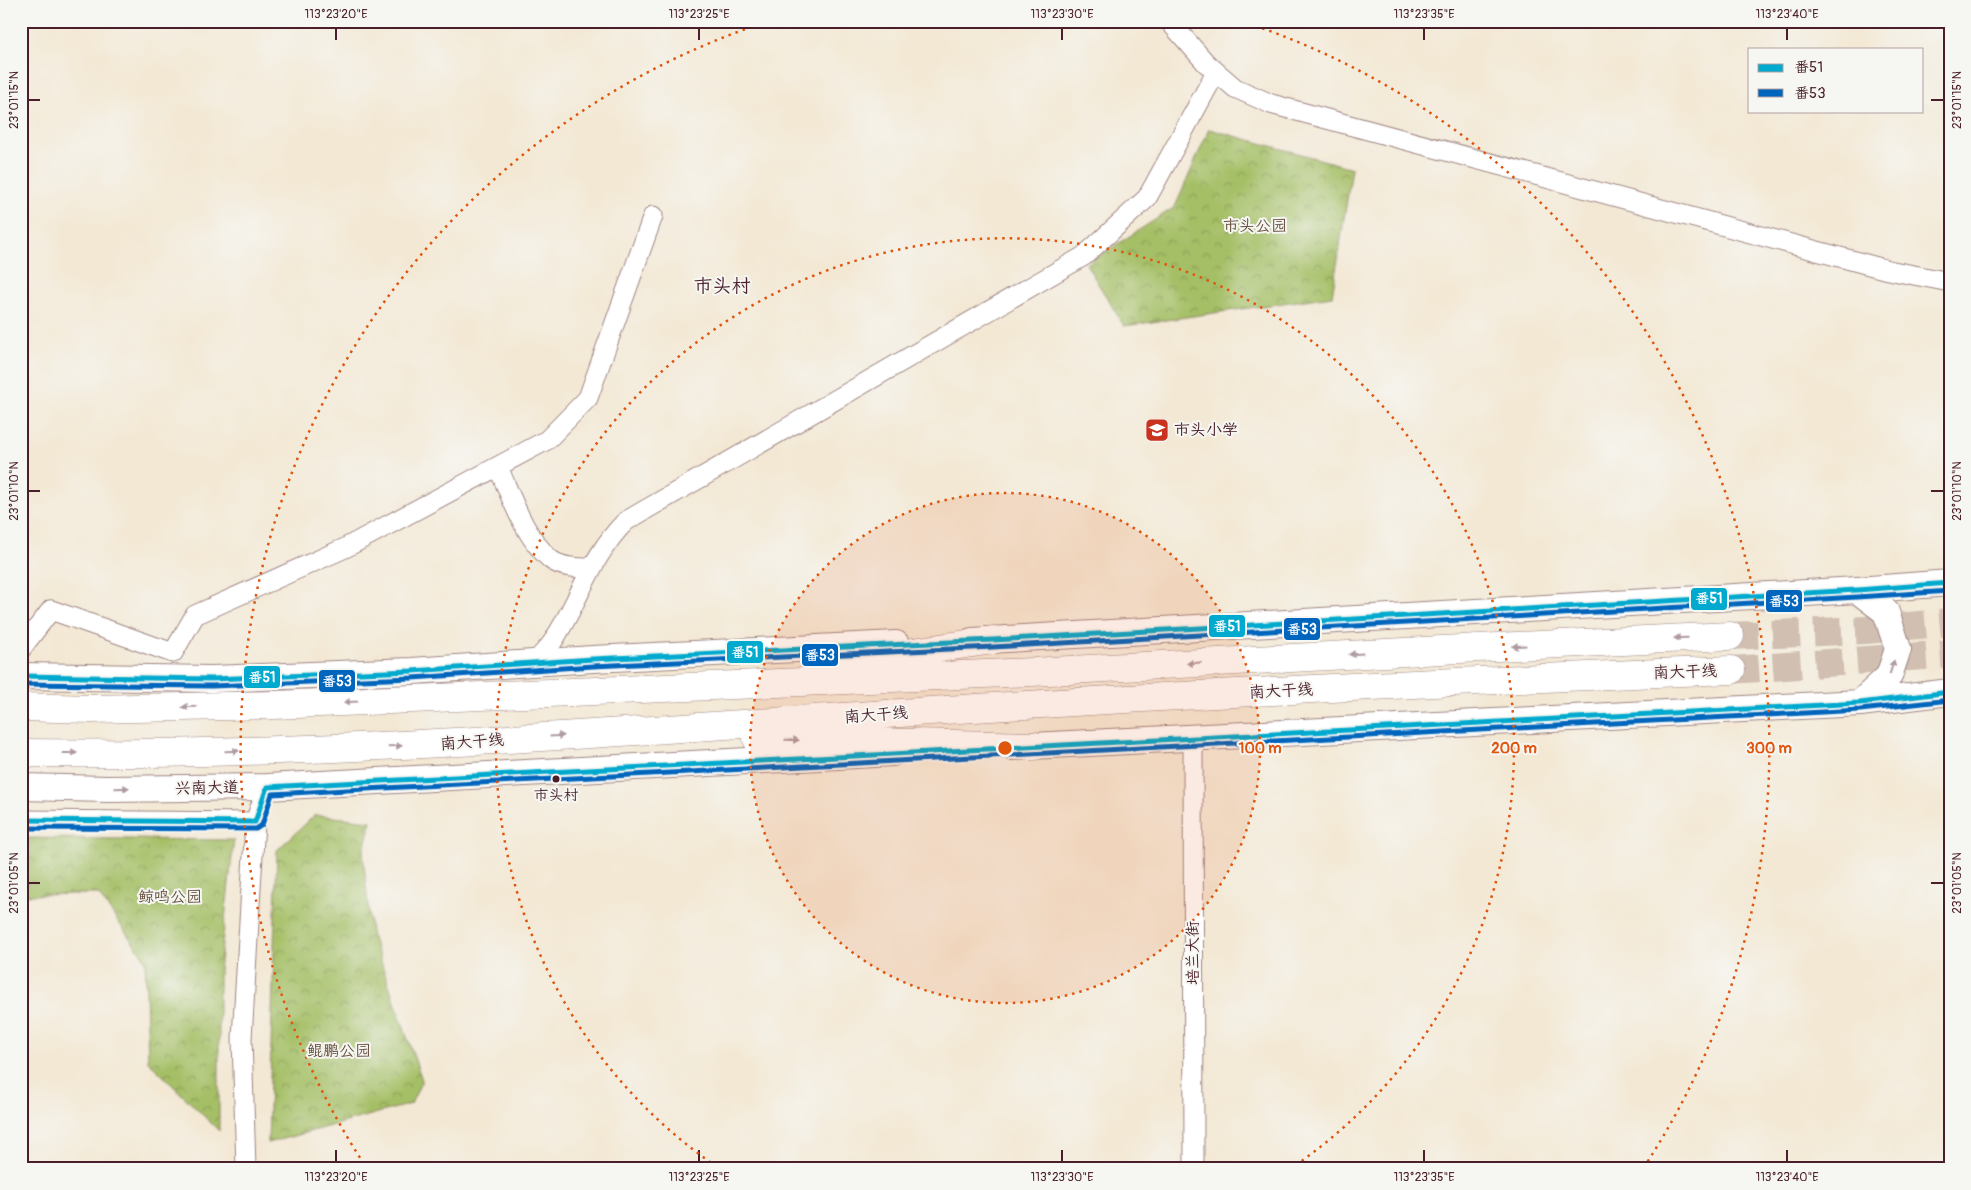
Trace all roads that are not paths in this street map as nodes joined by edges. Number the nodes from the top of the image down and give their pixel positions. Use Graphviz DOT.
graph roads {
  1 [pos="1170,21"];
  2 [pos="1216,72"];
  3 [pos="653,216"];
  4 [pos="1950,282"];
  5 [pos="498,467"];
  6 [pos="592,568"];
  7 [pos="1950,583"];
  8 [pos="1857,590"];
  9 [pos="1730,636"];
  10 [pos="993,640"];
  11 [pos="21,649"];
  12 [pos="535,662"];
  13 [pos="1731,670"];
  14 [pos="21,676"];
  15 [pos="678,687"];
  16 [pos="1944,695"];
  17 [pos="1860,703"];
  18 [pos="21,707"];
  19 [pos="586,734"];
  20 [pos="1193,738"];
  21 [pos="1034,746"];
  22 [pos="21,753"];
  23 [pos="21,787"];
  24 [pos="266,787"];
  25 [pos="21,820"];
  26 [pos="254,822"];
  27 [pos="246,1169"];
  28 [pos="1194,1169"];
  1 -- 2 [label="street"];
  2 -- 4 [label="street"];
  2 -- 6 [label="street"];
  3 -- 5 [label="street"];
  5 -- 6 [label="street"];
  5 -- 11 [label="street"];
  6 -- 12 [label="street"];
  7 -- 8 [label="main road"];
  8 -- 10 [label="main road"];
  17 -- 8 [label="main road, one-way"];
  9 -- 15 [label="highway, 南大干线, one-way"];
  10 -- 12 [label="main road"];
  10 -- 15 [label="highway"];
  12 -- 14 [label="main road"];
  13 -- 19 [label="highway, 南大干线"];
  15 -- 18 [label="highway, 南大干线, one-way"];
  16 -- 17 [label="main road, 兴南大道"];
  17 -- 20 [label="main road, 兴南大道"];
  19 -- 21 [label="highway, one-way"];
  22 -- 19 [label="highway, 南大干线, one-way"];
  20 -- 21 [label="main road, 兴南大道"];
  20 -- 28 [label="street, 培兰大街"];
  21 -- 24 [label="main road, 兴南大道"];
  23 -- 24 [label="main road, 兴南大道, one-way"];
  24 -- 26 [label="street"];
  25 -- 26 [label="street"];
  26 -- 27 [label="street"];
}
